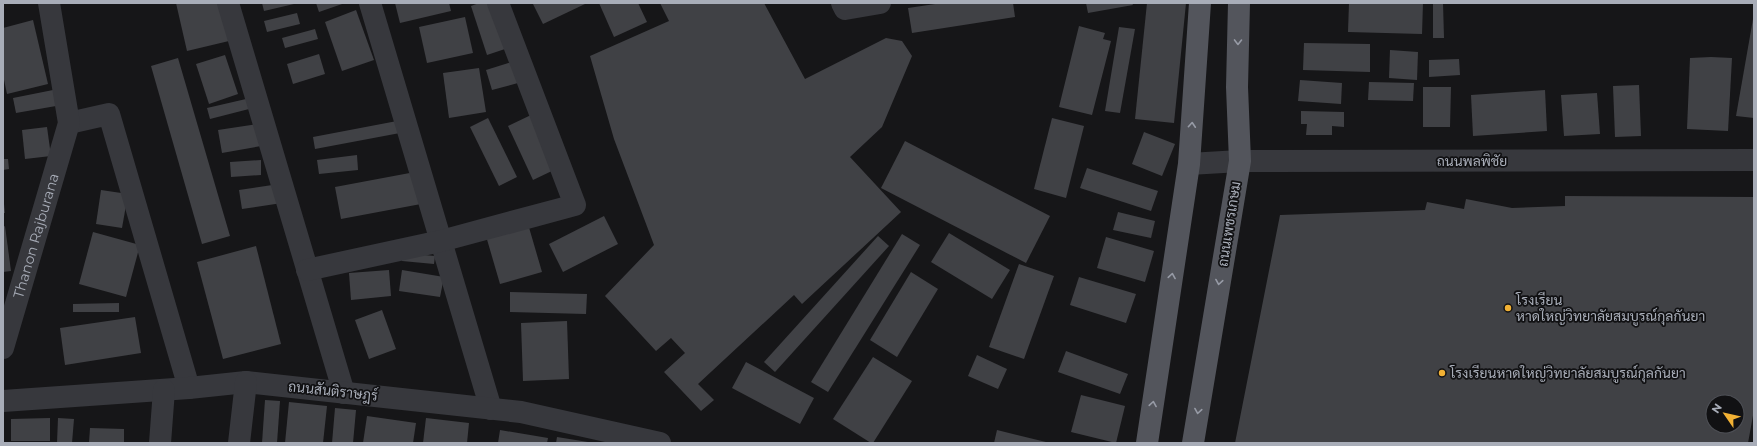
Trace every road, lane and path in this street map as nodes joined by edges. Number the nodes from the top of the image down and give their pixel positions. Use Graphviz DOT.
graph roads {
  1 [pos="49,3"];
  2 [pos="228,3"];
  3 [pos="370,3"];
  4 [pos="498,3"];
  5 [pos="880,3"];
  6 [pos="1200,3"];
  7 [pos="1239,3"];
  8 [pos="844,6"];
  9 [pos="69,123"];
  10 [pos="1754,160"];
  11 [pos="1240,161"];
  12 [pos="1189,164"];
  13 [pos="441,241"];
  14 [pos="307,270"];
  15 [pos="11,294"];
  16 [pos="3,348"];
  17 [pos="246,382"];
  18 [pos="189,388"];
  19 [pos="164,390"];
  20 [pos="344,392"];
  21 [pos="3,401"];
  22 [pos="490,409"];
  23 [pos="160,443"];
  24 [pos="239,443"];
  25 [pos="660,443"];
  26 [pos="1147,443"];
  27 [pos="1193,443"];
  1 -- 9 [label="street"];
  2 -- 14 [label="street"];
  3 -- 13 [label="street"];
  4 -- 13 [label="street"];
  5 -- 8 [label="street"];
  12 -- 6 [label="main road, one-way"];
  7 -- 11 [label="main road, ถนนเพชรเกษม, one-way"];
  9 -- 15 [label="street, Thanon Rajburana"];
  9 -- 18 [label="street"];
  10 -- 11 [label="street, ถนนพลพิชัย"];
  11 -- 12 [label="street, ถนนพลพิชัย"];
  11 -- 27 [label="main road, ถนนเพชรเกษม, one-way"];
  26 -- 12 [label="main road, one-way"];
  13 -- 14 [label="street"];
  13 -- 22 [label="street"];
  14 -- 20 [label="street"];
  15 -- 16 [label="street, Thanon Rajburana"];
  17 -- 18 [label="street, ถนนสันติราษฎร์"];
  17 -- 20 [label="street, ถนนสันติราษฎร์"];
  17 -- 24 [label="street"];
  18 -- 19 [label="street, ถนนสันติราษฎร์"];
  19 -- 21 [label="street, ถนนสันติราษฎร์"];
  19 -- 23 [label="street"];
  20 -- 22 [label="street, ถนนสันติราษฎร์"];
  22 -- 25 [label="street, ถนนสันติราษฎร์"];
}
